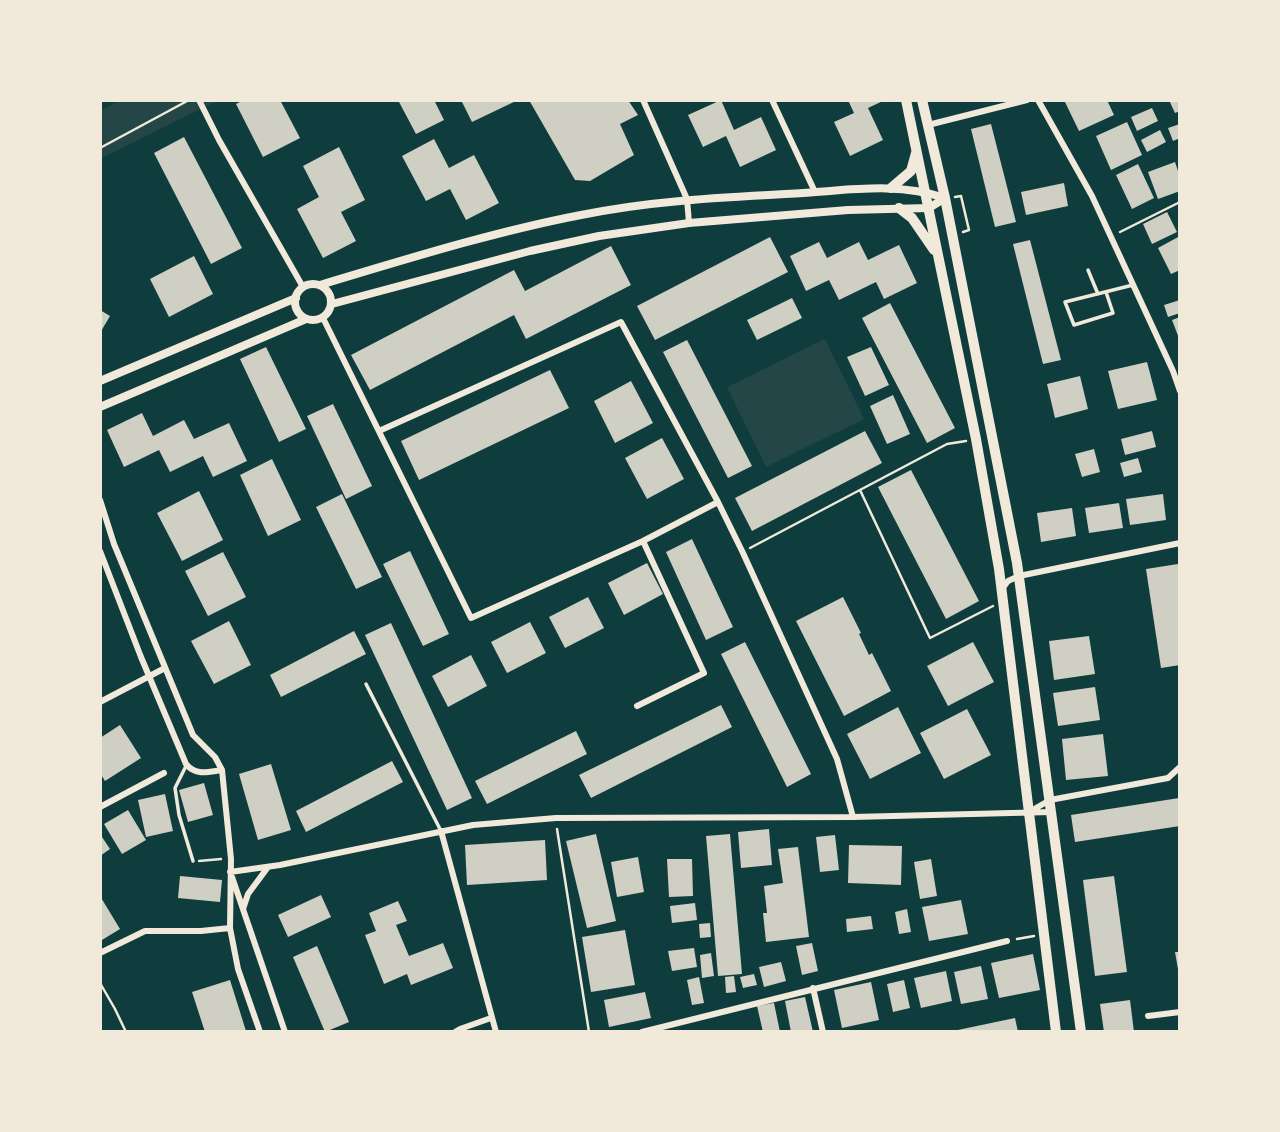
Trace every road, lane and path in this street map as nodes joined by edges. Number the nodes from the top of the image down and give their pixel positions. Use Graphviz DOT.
graph roads {
  1 [pos="189,100"];
  2 [pos="199,100"];
  3 [pos="643,100"];
  4 [pos="772,100"];
  5 [pos="906,100"];
  6 [pos="922,100"];
  7 [pos="1027,100"];
  8 [pos="1038,100"];
  9 [pos="928,125"];
  10 [pos="916,145"];
  11 [pos="100,148"];
  12 [pos="891,188"];
  13 [pos="816,192"];
  14 [pos="926,192"];
  15 [pos="961,196"];
  16 [pos="945,198"];
  17 [pos="687,200"];
  18 [pos="1180,202"];
  19 [pos="898,208"];
  20 [pos="929,208"];
  21 [pos="689,223"];
  22 [pos="968,230"];
  23 [pos="1111,237"];
  24 [pos="939,258"];
  25 [pos="1088,270"];
  26 [pos="320,285"];
  27 [pos="1133,285"];
  28 [pos="303,287"];
  29 [pos="1105,292"];
  30 [pos="1098,294"];
  31 [pos="296,298"];
  32 [pos="332,304"];
  33 [pos="323,318"];
  34 [pos="306,319"];
  35 [pos="100,381"];
  36 [pos="1180,391"];
  37 [pos="100,407"];
  38 [pos="379,431"];
  39 [pos="976,439"];
  40 [pos="860,490"];
  41 [pos="100,500"];
  42 [pos="718,502"];
  43 [pos="643,541"];
  44 [pos="1180,543"];
  45 [pos="100,551"];
  46 [pos="743,553"];
  47 [pos="1019,576"];
  48 [pos="1002,589"];
  49 [pos="1003,601"];
  50 [pos="165,668"];
  51 [pos="149,675"];
  52 [pos="366,684"];
  53 [pos="100,702"];
  54 [pos="637,706"];
  55 [pos="186,764"];
  56 [pos="1180,767"];
  57 [pos="222,770"];
  58 [pos="164,772"];
  59 [pos="1050,800"];
  60 [pos="100,807"];
  61 [pos="1028,813"];
  62 [pos="1051,813"];
  63 [pos="853,817"];
  64 [pos="556,818"];
  65 [pos="440,831"];
  66 [pos="231,859"];
  67 [pos="192,861"];
  68 [pos="268,867"];
  69 [pos="230,872"];
  70 [pos="243,909"];
  71 [pos="230,928"];
  72 [pos="1045,933"];
  73 [pos="1007,941"];
  74 [pos="100,953"];
  75 [pos="100,983"];
  76 [pos="813,988"];
  77 [pos="1180,1012"];
  78 [pos="1149,1016"];
  79 [pos="491,1018"];
  80 [pos="126,1032"];
  81 [pos="260,1032"];
  82 [pos="285,1032"];
  83 [pos="455,1032"];
  84 [pos="496,1032"];
  85 [pos="589,1032"];
  86 [pos="642,1032"];
  87 [pos="823,1032"];
  88 [pos="1056,1032"];
  89 [pos="1081,1032"];
  1 -- 11 [label="path"];
  2 -- 28 [label="street"];
  3 -- 17 [label="street"];
  4 -- 13 [label="street"];
  5 -- 10 [label="main road"];
  6 -- 9 [label="main road"];
  7 -- 9 [label="street"];
  8 -- 23 [label="street"];
  9 -- 16 [label="main road"];
  10 -- 12 [label="main road"];
  10 -- 14 [label="main road"];
  12 -- 13 [label="street"];
  12 -- 14 [label="street"];
  13 -- 17 [label="street"];
  14 -- 16 [label="street"];
  14 -- 20 [label="main road"];
  15 -- 22 [label="path"];
  16 -- 20 [label="street"];
  16 -- 47 [label="main road"];
  17 -- 21 [label="street"];
  17 -- 26 [label="street"];
  18 -- 23 [label="path"];
  19 -- 20 [label="street"];
  19 -- 21 [label="street"];
  19 -- 24 [label="main road"];
  20 -- 24 [label="main road"];
  21 -- 32 [label="street"];
  23 -- 27 [label="street"];
  24 -- 39 [label="main road"];
  25 -- 30 [label="lane"];
  26 -- 28 [label="street"];
  26 -- 32 [label="street"];
  27 -- 29 [label="lane"];
  27 -- 36 [label="street"];
  28 -- 31 [label="street"];
  29 -- 30 [label="lane"];
  29 -- 30 [label="lane"];
  31 -- 34 [label="street"];
  31 -- 35 [label="street"];
  32 -- 33 [label="street"];
  33 -- 34 [label="street"];
  33 -- 38 [label="street"];
  34 -- 37 [label="street"];
  38 -- 42 [label="street"];
  38 -- 43 [label="street"];
  39 -- 40 [label="path"];
  39 -- 48 [label="main road"];
  40 -- 46 [label="path"];
  40 -- 49 [label="path"];
  41 -- 50 [label="street"];
  42 -- 43 [label="street"];
  42 -- 46 [label="street"];
  43 -- 54 [label="street"];
  44 -- 47 [label="street"];
  45 -- 51 [label="street"];
  46 -- 63 [label="street"];
  47 -- 48 [label="street"];
  47 -- 59 [label="main road"];
  48 -- 49 [label="main road"];
  49 -- 61 [label="main road"];
  50 -- 51 [label="street"];
  50 -- 57 [label="street"];
  51 -- 53 [label="street"];
  51 -- 55 [label="street"];
  52 -- 65 [label="lane"];
  55 -- 57 [label="street"];
  55 -- 67 [label="lane"];
  56 -- 59 [label="street"];
  57 -- 66 [label="street"];
  58 -- 60 [label="street"];
  59 -- 61 [label="street"];
  59 -- 62 [label="main road"];
  61 -- 62 [label="street"];
  61 -- 63 [label="street"];
  61 -- 72 [label="main road"];
  62 -- 89 [label="main road"];
  63 -- 64 [label="street"];
  64 -- 65 [label="street"];
  64 -- 85 [label="path"];
  65 -- 68 [label="street"];
  65 -- 79 [label="street"];
  66 -- 67 [label="path"];
  66 -- 69 [label="street"];
  68 -- 69 [label="street"];
  68 -- 70 [label="street"];
  69 -- 70 [label="street"];
  69 -- 71 [label="street"];
  70 -- 82 [label="street"];
  71 -- 74 [label="street"];
  71 -- 81 [label="street"];
  72 -- 73 [label="path"];
  72 -- 88 [label="main road"];
  73 -- 76 [label="street"];
  75 -- 80 [label="path"];
  76 -- 86 [label="street"];
  76 -- 87 [label="street"];
  77 -- 78 [label="street"];
  79 -- 83 [label="street"];
  79 -- 84 [label="street"];
}
